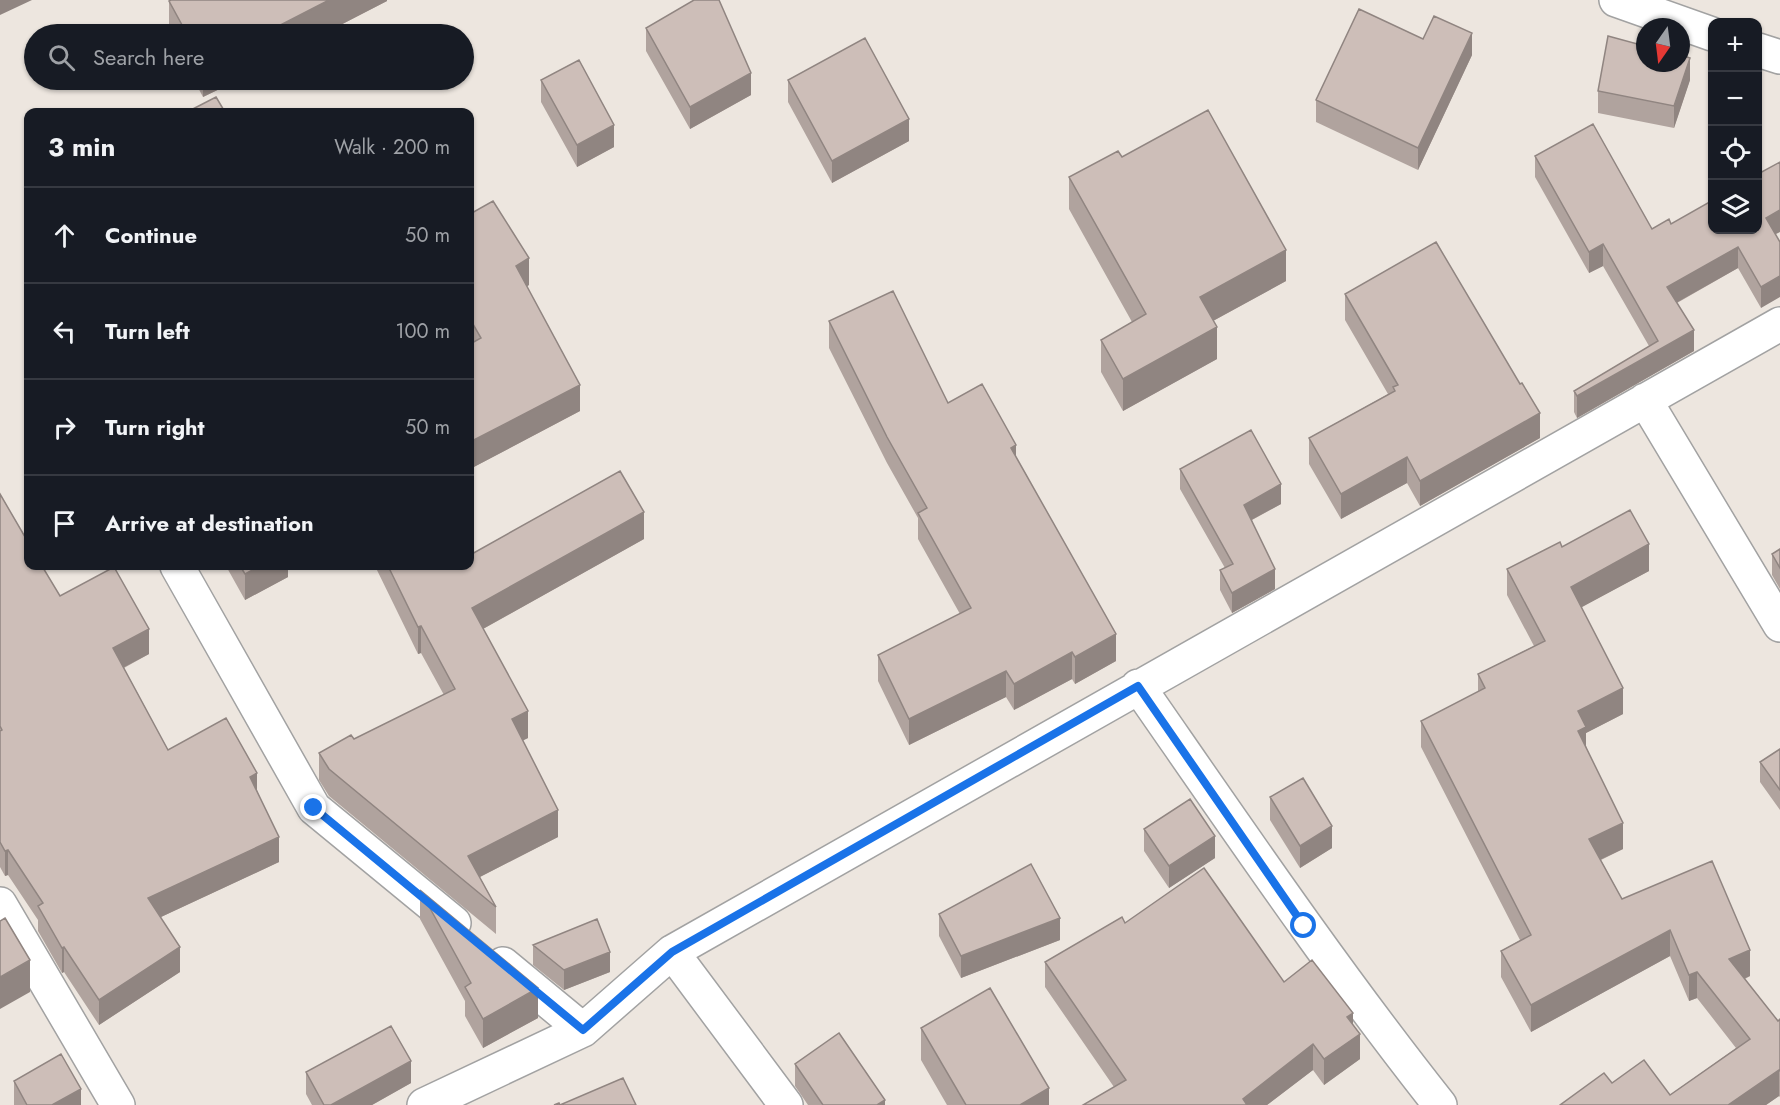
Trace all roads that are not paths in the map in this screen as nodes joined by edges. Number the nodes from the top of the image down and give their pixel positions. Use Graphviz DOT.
graph roads {
  1 [pos="1616,0"];
  2 [pos="1708,32"];
  3 [pos="1762,51"];
  4 [pos="1780,57"];
  5 [pos="1780,324"];
  6 [pos="1645,400"];
  7 [pos="179,570"];
  8 [pos="1780,625"];
  9 [pos="1138,686"];
  10 [pos="0,904"];
  11 [pos="672,952"];
  12 [pos="583,1030"];
  13 [pos="118,1105"];
  14 [pos="424,1105"];
  15 [pos="786,1105"];
  16 [pos="1440,1105"];
  1 -- 2 [label="street"];
  3 -- 4 [label="street"];
  5 -- 6 [label="street"];
  6 -- 8 [label="street"];
  6 -- 9 [label="street"];
  7 -- 12 [label="street"];
  9 -- 11 [label="street"];
  9 -- 16 [label="street"];
  10 -- 13 [label="street"];
  11 -- 12 [label="street"];
  11 -- 15 [label="street"];
  12 -- 14 [label="street"];
}
